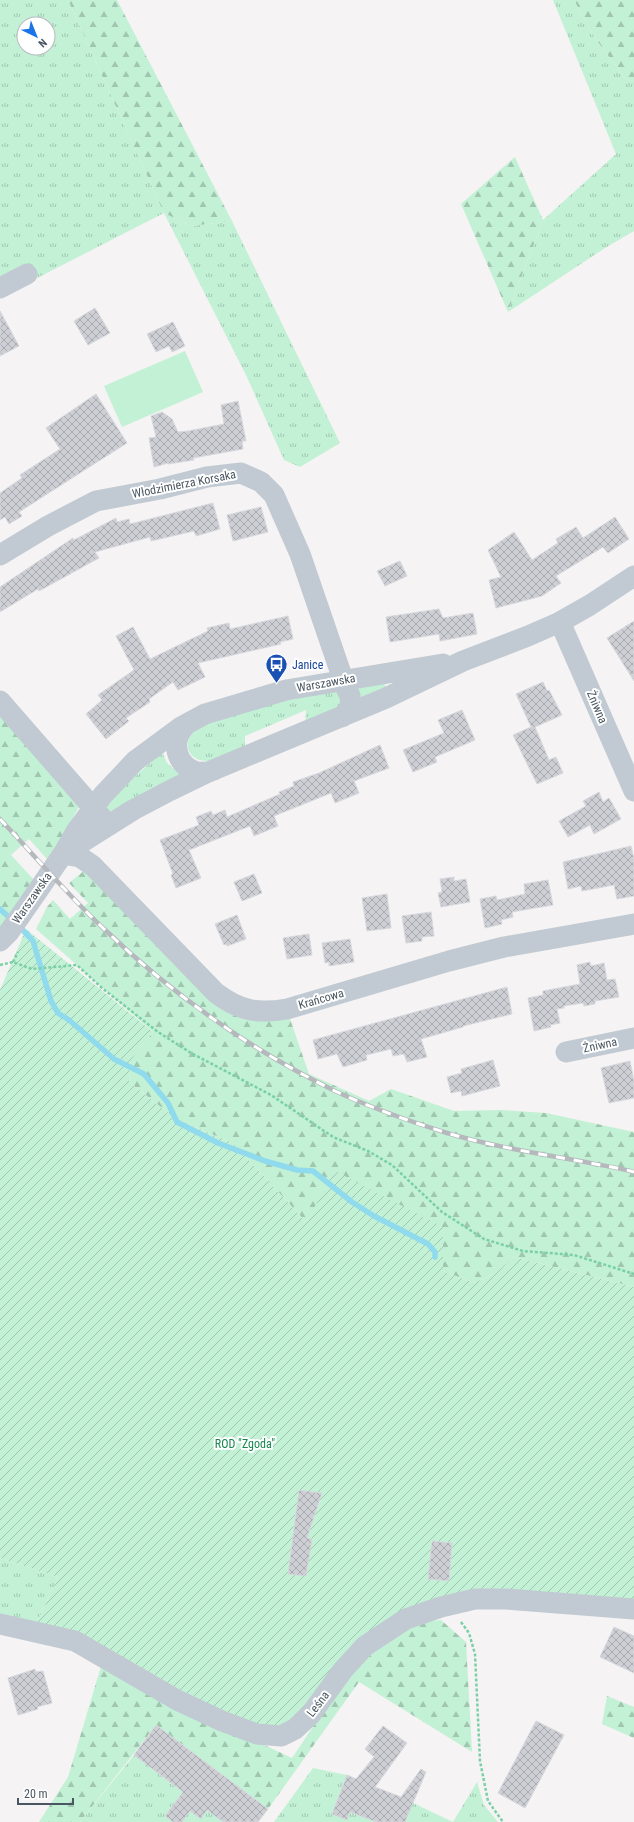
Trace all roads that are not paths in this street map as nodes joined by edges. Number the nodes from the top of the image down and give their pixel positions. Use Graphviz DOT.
graph roads {
  1 [pos="27,274"];
  2 [pos="0,288"];
  3 [pos="0,555"];
  4 [pos="634,576"];
  5 [pos="560,622"];
  6 [pos="463,661"];
  7 [pos="343,680"];
  8 [pos="0,701"];
  9 [pos="342,717"];
  10 [pos="193,720"];
  11 [pos="216,769"];
  12 [pos="634,791"];
  13 [pos="93,808"];
  14 [pos="108,825"];
  15 [pos="63,854"];
  16 [pos="634,924"];
  17 [pos="9,931"];
  18 [pos="634,1038"];
  19 [pos="566,1052"];
  20 [pos="634,1609"];
  21 [pos="0,1624"];
  1 -- 2 [label="street"];
  3 -- 7 [label="street, Włodzimierza Korsaka"];
  4 -- 5 [label="street, Warszawska"];
  5 -- 6 [label="street, Warszawska"];
  5 -- 12 [label="street, Żniwna"];
  6 -- 7 [label="street, Warszawska"];
  6 -- 9 [label="street, Warszawska"];
  7 -- 9 [label="street, Włodzimierza Korsaka"];
  7 -- 10 [label="street, Warszawska"];
  8 -- 13 [label="street"];
  9 -- 11 [label="street, Warszawska"];
  10 -- 11 [label="street, Warszawska"];
  10 -- 13 [label="street, Warszawska"];
  11 -- 14 [label="street, Warszawska"];
  13 -- 14 [label="street"];
  13 -- 15 [label="street, Warszawska"];
  14 -- 15 [label="street, Warszawska"];
  15 -- 16 [label="street, Krańcowa"];
  15 -- 17 [label="street, Warszawska"];
  18 -- 19 [label="street, Żniwna"];
  20 -- 21 [label="street, Leśna"];
}
